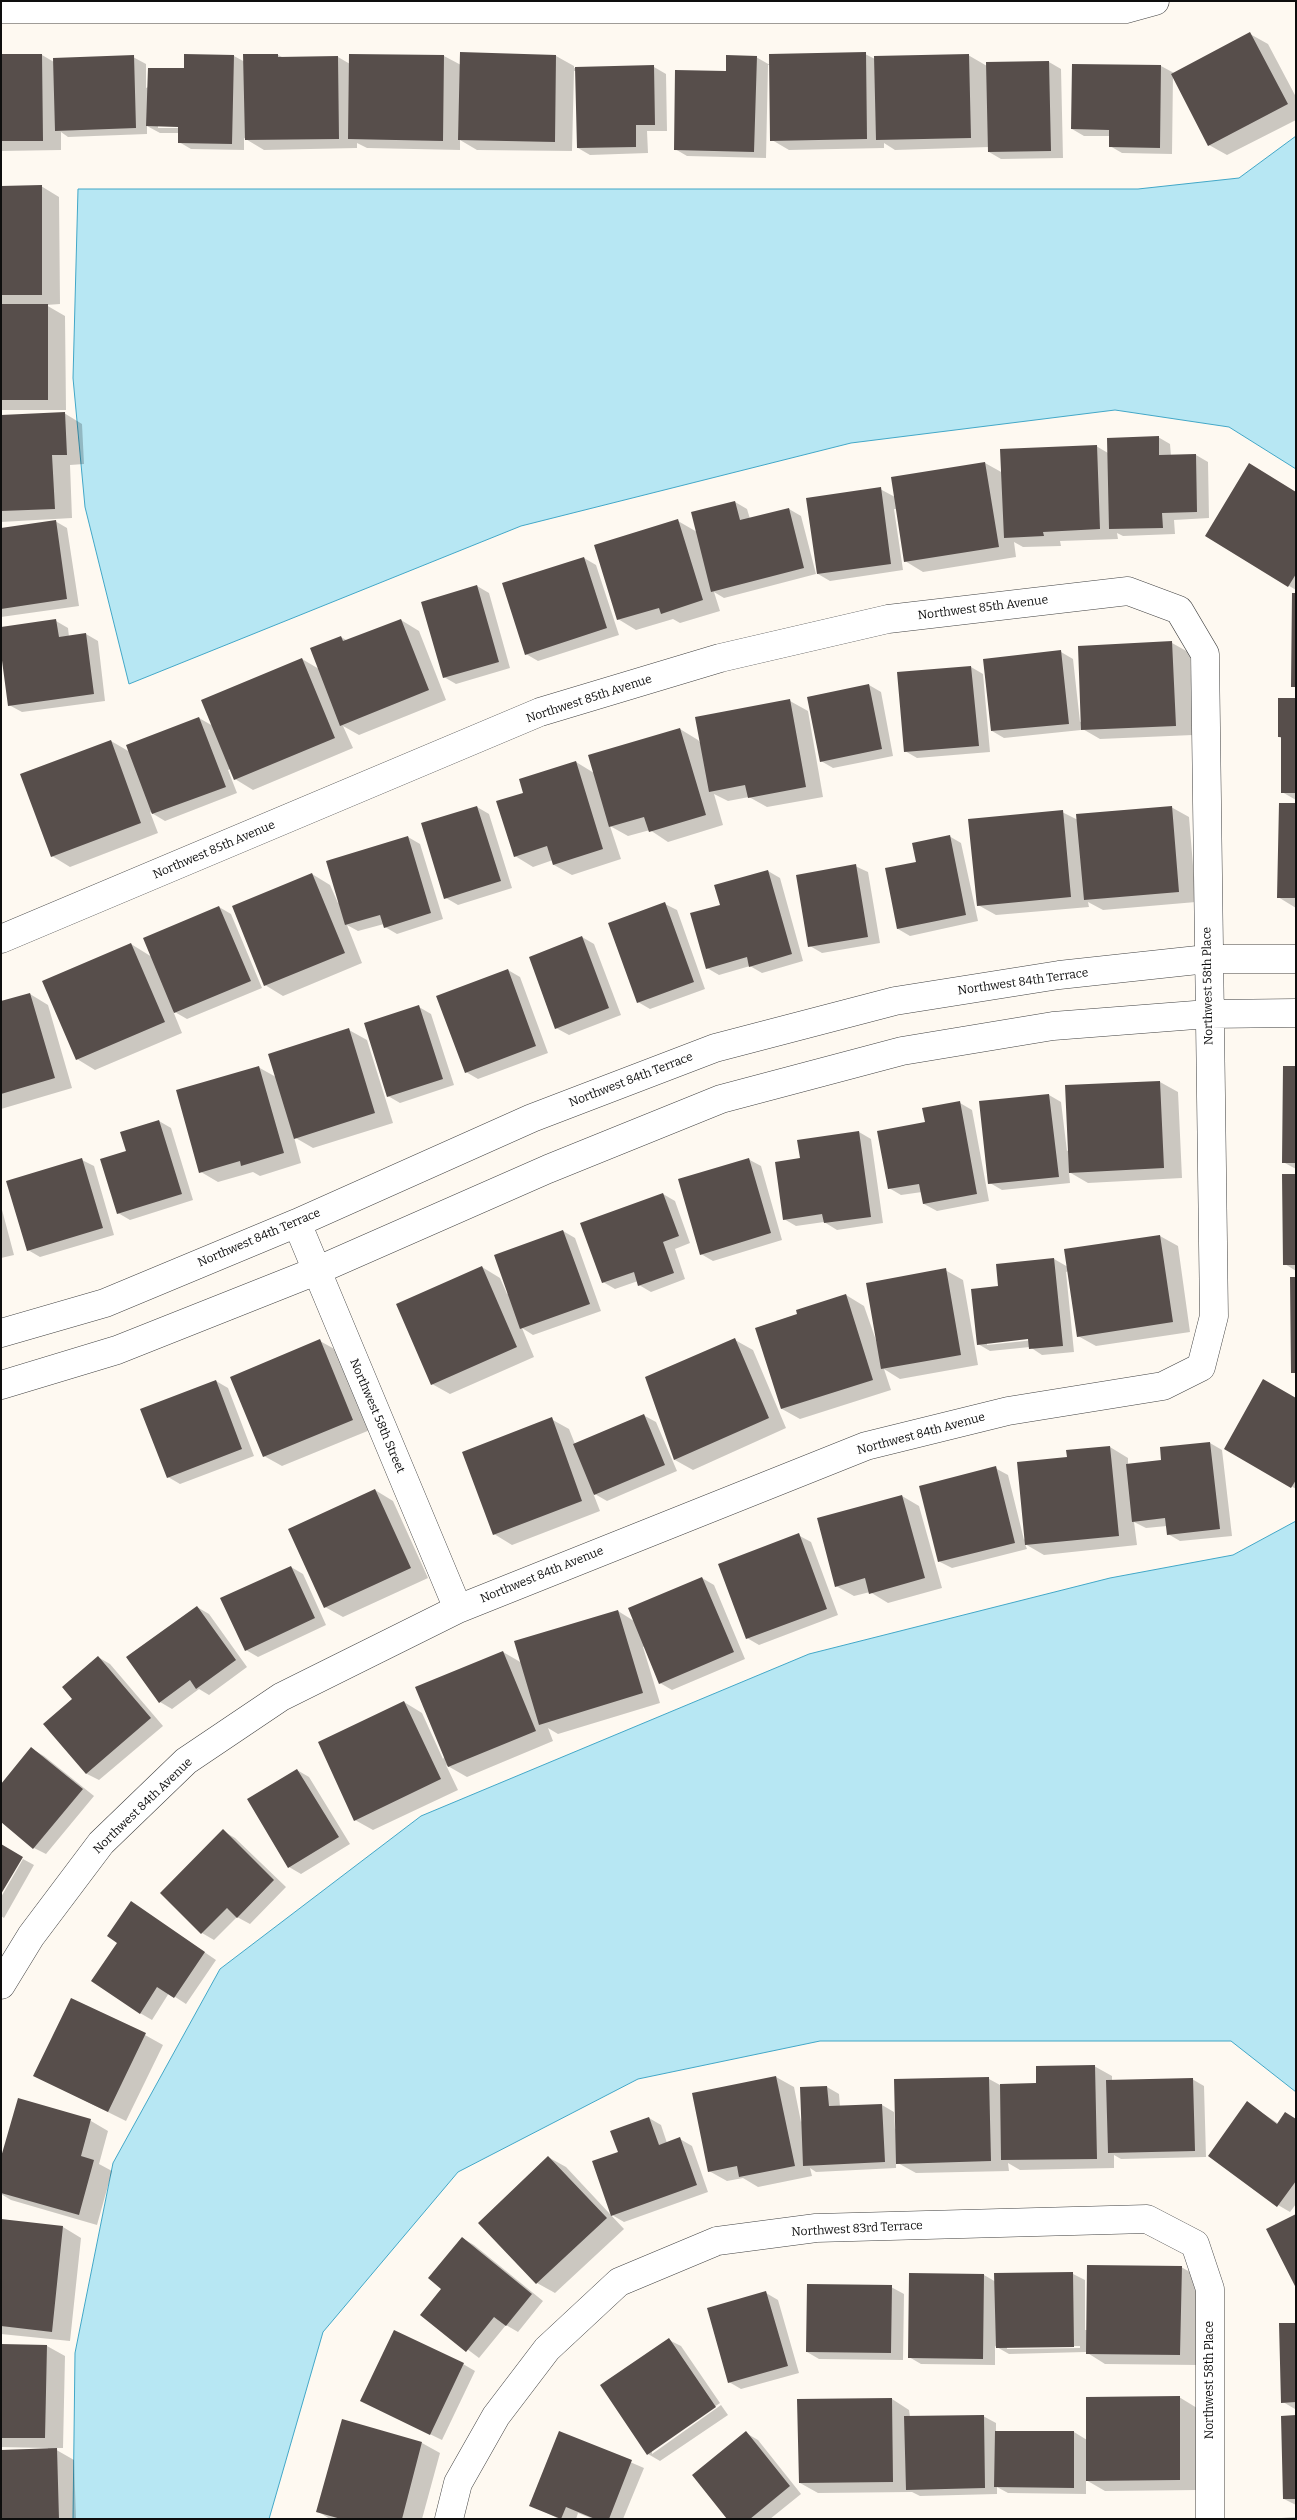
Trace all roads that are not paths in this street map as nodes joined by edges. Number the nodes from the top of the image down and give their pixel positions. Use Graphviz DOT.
graph roads {
  1 [pos="1155,1"];
  2 [pos="1,9"];
  3 [pos="1179,610"];
  4 [pos="1,939"];
  5 [pos="1207,959"];
  6 [pos="1296,959"];
  7 [pos="1296,1013"];
  8 [pos="1208,1014"];
  9 [pos="297,1223"];
  10 [pos="316,1271"];
  11 [pos="1,1332"];
  12 [pos="1201,1367"];
  13 [pos="1,1385"];
  14 [pos="458,1608"];
  15 [pos="1,1985"];
  16 [pos="1195,2244"];
  17 [pos="449,2519"];
  18 [pos="1210,2519"];
  1 -- 2 [label="street"];
  3 -- 4 [label="street, Northwest 85th Avenue"];
  3 -- 5 [label="street, Northwest 58th Place"];
  5 -- 6 [label="street, Northwest 84th Terrace"];
  5 -- 8 [label="street, Northwest 58th Place"];
  5 -- 9 [label="street, Northwest 84th Terrace"];
  7 -- 8 [label="street"];
  8 -- 10 [label="street"];
  8 -- 12 [label="street, Northwest 58th Place"];
  9 -- 10 [label="street, Northwest 58th Street"];
  9 -- 11 [label="street, Northwest 84th Terrace"];
  10 -- 13 [label="street"];
  10 -- 14 [label="street, Northwest 58th Street"];
  12 -- 14 [label="street, Northwest 84th Avenue"];
  14 -- 15 [label="street, Northwest 84th Avenue"];
  16 -- 17 [label="street, Northwest 83rd Terrace"];
  16 -- 18 [label="street, Northwest 58th Place"];
}
